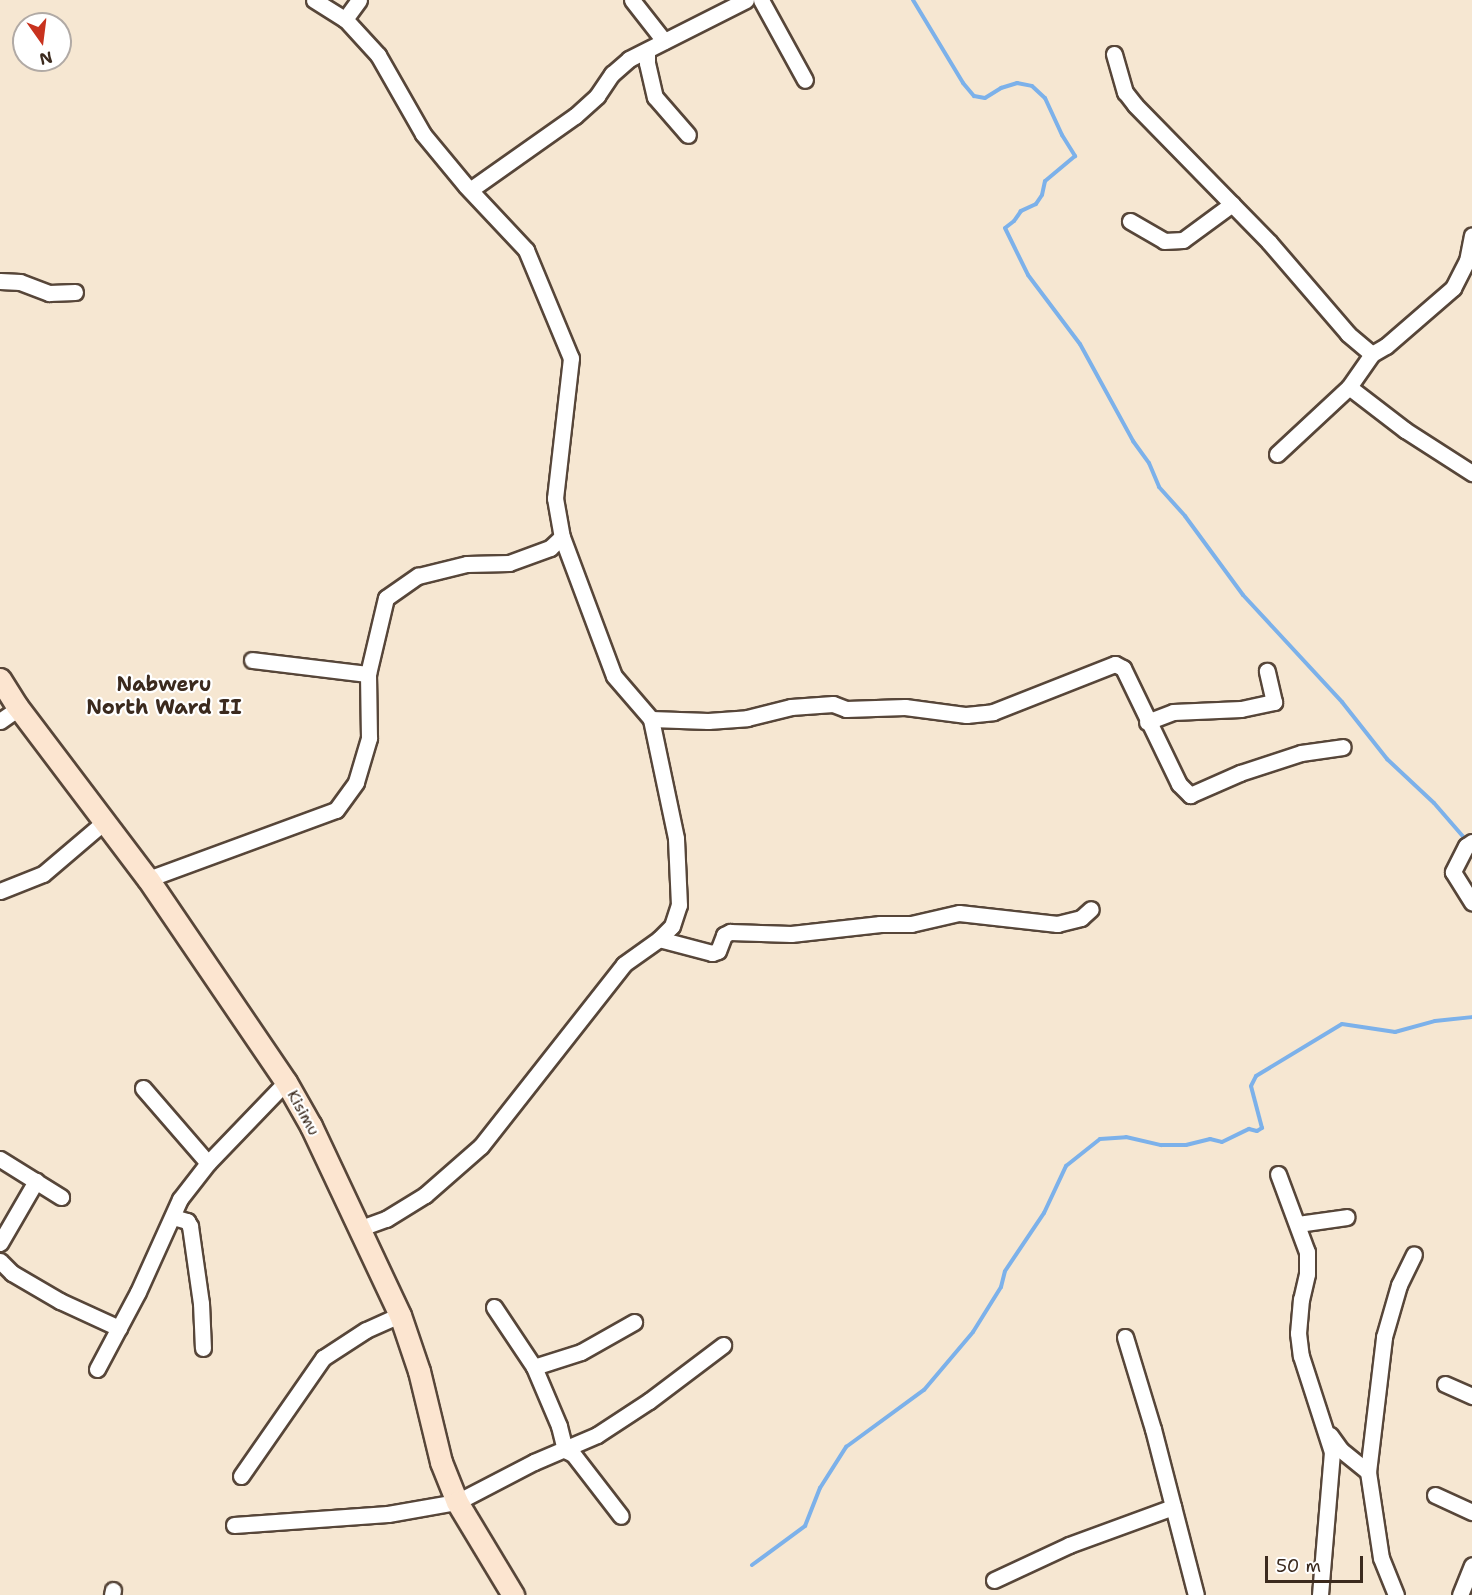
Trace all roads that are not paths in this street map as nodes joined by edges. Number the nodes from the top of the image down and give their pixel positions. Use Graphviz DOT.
graph roads {
  1 [pos="314,0"];
  2 [pos="358,0"];
  3 [pos="632,0"];
  4 [pos="746,0"];
  5 [pos="761,0"];
  6 [pos="345,19"];
  7 [pos="664,41"];
  8 [pos="647,51"];
  9 [pos="1114,54"];
  10 [pos="805,80"];
  11 [pos="688,135"];
  12 [pos="470,190"];
  13 [pos="1232,204"];
  14 [pos="1130,221"];
  15 [pos="1472,235"];
  16 [pos="0,280"];
  17 [pos="75,292"];
  18 [pos="1372,354"];
  19 [pos="1349,387"];
  20 [pos="1276,454"];
  21 [pos="1472,473"];
  22 [pos="562,537"];
  23 [pos="252,660"];
  24 [pos="1267,671"];
  25 [pos="368,674"];
  26 [pos="4,686"];
  27 [pos="651,719"];
  28 [pos="0,721"];
  29 [pos="1147,722"];
  30 [pos="1343,747"];
  31 [pos="104,822"];
  32 [pos="1470,843"];
  33 [pos="148,879"];
  34 [pos="0,891"];
  35 [pos="1472,903"];
  36 [pos="1091,909"];
  37 [pos="659,939"];
  38 [pos="286,1082"];
  39 [pos="143,1088"];
  40 [pos="0,1159"];
  41 [pos="208,1163"];
  42 [pos="1278,1174"];
  43 [pos="36,1181"];
  44 [pos="61,1197"];
  45 [pos="173,1217"];
  46 [pos="1347,1217"];
  47 [pos="1298,1224"];
  48 [pos="358,1229"];
  49 [pos="0,1244"];
  50 [pos="1414,1254"];
  51 [pos="0,1261"];
  52 [pos="494,1307"];
  53 [pos="400,1316"];
  54 [pos="634,1322"];
  55 [pos="119,1328"];
  56 [pos="1125,1337"];
  57 [pos="723,1345"];
  58 [pos="203,1348"];
  59 [pos="534,1368"];
  60 [pos="97,1369"];
  61 [pos="1446,1384"];
  62 [pos="1472,1396"];
  63 [pos="1325,1429"];
  64 [pos="565,1450"];
  65 [pos="1368,1472"];
  66 [pos="241,1476"];
  67 [pos="1435,1495"];
  68 [pos="457,1502"];
  69 [pos="1173,1507"];
  70 [pos="1472,1512"];
  71 [pos="621,1516"];
  72 [pos="234,1525"];
  73 [pos="1472,1565"];
  74 [pos="994,1580"];
  75 [pos="513,1595"];
  76 [pos="1196,1595"];
  77 [pos="1320,1595"];
  78 [pos="1396,1595"];
  79 [pos="1460,1595"];
  1 -- 6 [label="street"];
  2 -- 6 [label="street"];
  3 -- 7 [label="street"];
  4 -- 7 [label="street"];
  5 -- 10 [label="street"];
  6 -- 12 [label="street"];
  7 -- 8 [label="street"];
  8 -- 11 [label="street"];
  8 -- 12 [label="street"];
  9 -- 13 [label="street"];
  12 -- 22 [label="street"];
  13 -- 14 [label="street"];
  13 -- 18 [label="street"];
  15 -- 18 [label="street"];
  16 -- 17 [label="street"];
  18 -- 19 [label="street"];
  19 -- 20 [label="street"];
  19 -- 21 [label="street"];
  22 -- 25 [label="street"];
  22 -- 27 [label="street"];
  23 -- 25 [label="street"];
  24 -- 29 [label="street"];
  25 -- 33 [label="street"];
  26 -- 28 [label="street"];
  26 -- 31 [label="street, Kisimu"];
  27 -- 29 [label="street"];
  27 -- 37 [label="street"];
  29 -- 30 [label="street"];
  31 -- 33 [label="street, Kisimu"];
  31 -- 34 [label="street"];
  32 -- 35 [label="street"];
  33 -- 38 [label="street, Kisimu"];
  36 -- 37 [label="street"];
  37 -- 48 [label="street"];
  38 -- 41 [label="street"];
  38 -- 48 [label="street, Kisimu"];
  39 -- 41 [label="street"];
  40 -- 43 [label="street"];
  41 -- 45 [label="street"];
  42 -- 47 [label="street"];
  43 -- 44 [label="street"];
  43 -- 49 [label="street"];
  45 -- 55 [label="street"];
  45 -- 58 [label="street"];
  46 -- 47 [label="street"];
  47 -- 63 [label="street"];
  48 -- 53 [label="street, Kisimu"];
  50 -- 65 [label="street"];
  51 -- 55 [label="street"];
  52 -- 59 [label="street"];
  53 -- 66 [label="street"];
  53 -- 68 [label="street, Kisimu"];
  54 -- 59 [label="street"];
  55 -- 60 [label="street"];
  56 -- 69 [label="street"];
  57 -- 64 [label="street"];
  59 -- 64 [label="street"];
  61 -- 62 [label="street"];
  63 -- 65 [label="street"];
  63 -- 77 [label="street"];
  64 -- 68 [label="street"];
  64 -- 71 [label="street"];
  65 -- 78 [label="street"];
  67 -- 70 [label="street"];
  68 -- 72 [label="street"];
  68 -- 75 [label="street, Kisimu"];
  69 -- 74 [label="street"];
  69 -- 76 [label="street"];
  73 -- 79 [label="street"];
}
